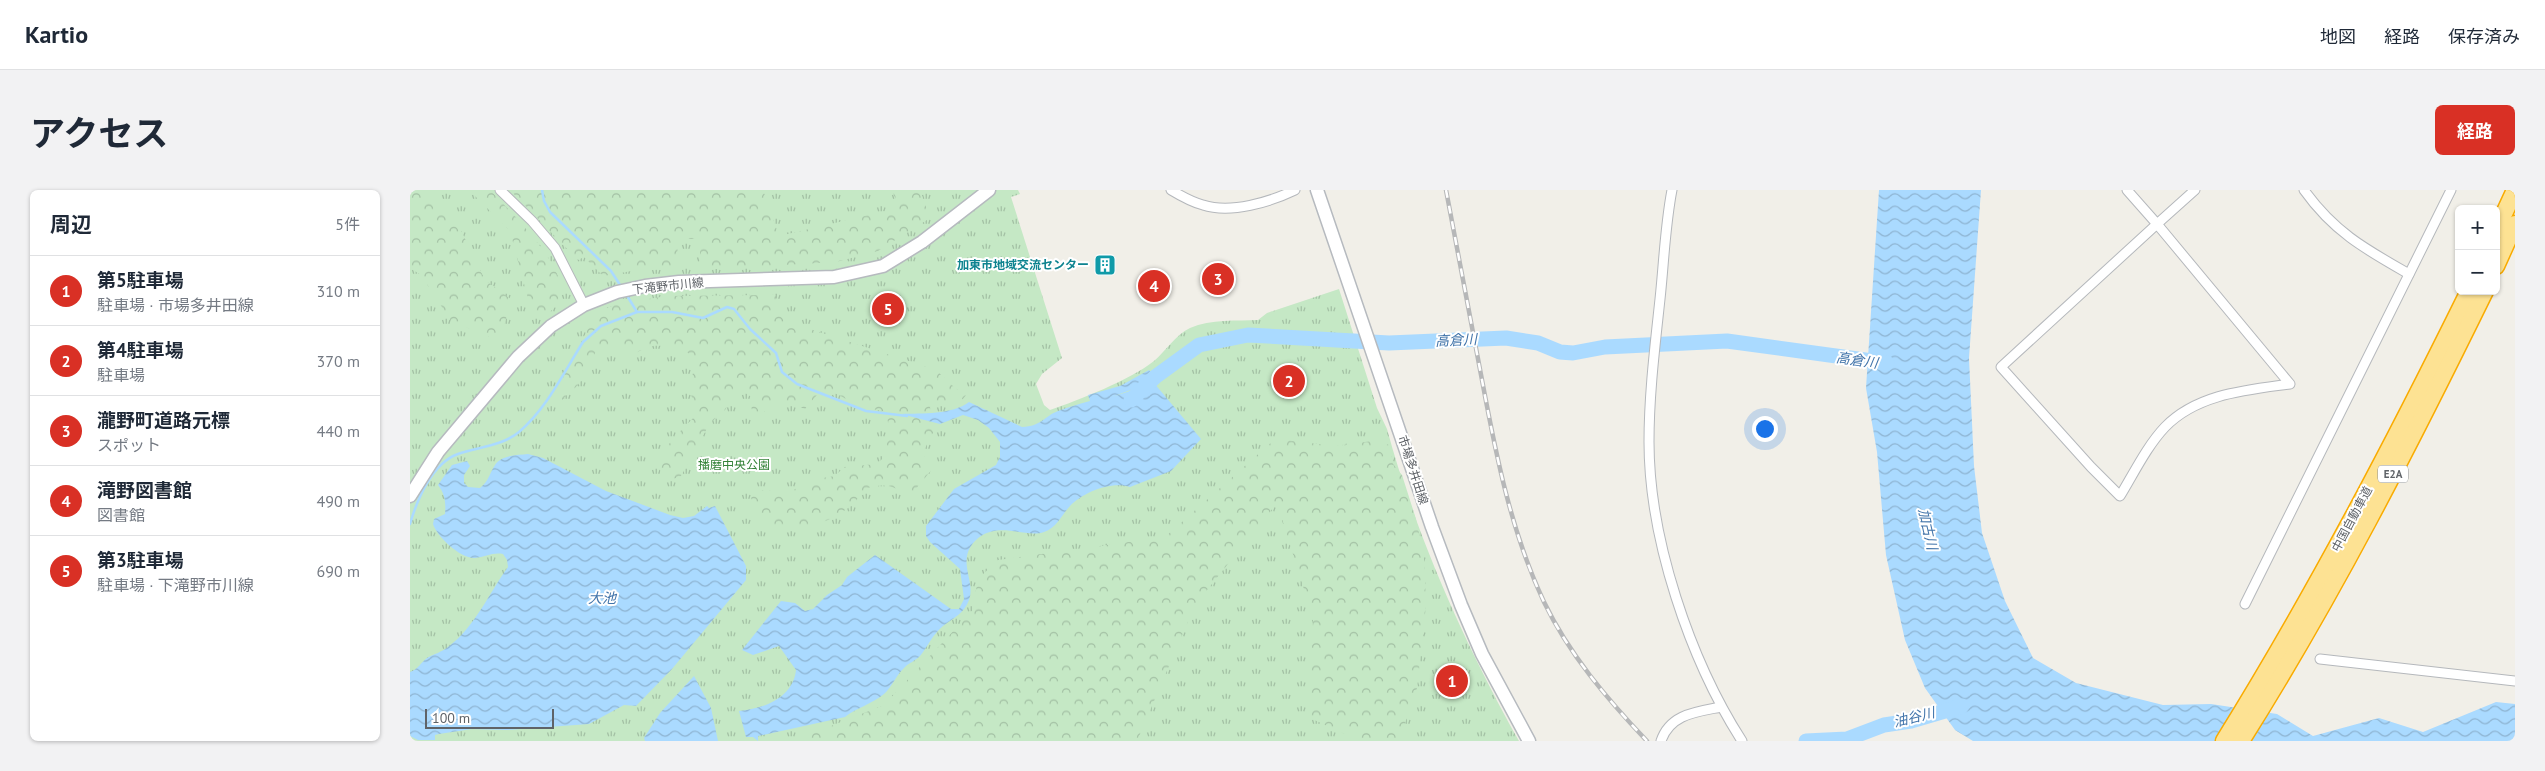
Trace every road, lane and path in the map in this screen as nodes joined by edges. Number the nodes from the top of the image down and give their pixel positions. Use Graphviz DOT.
graph roads {
  1 [pos="500,190"];
  2 [pos="989,190"];
  3 [pos="1170,190"];
  4 [pos="1295,190"];
  5 [pos="1317,190"];
  6 [pos="1672,190"];
  7 [pos="2128,190"];
  8 [pos="2195,190"];
  9 [pos="2304,190"];
  10 [pos="2451,190"];
  11 [pos="2515,190"];
  12 [pos="2500,222"];
  13 [pos="2157,224"];
  14 [pos="2515,224"];
  15 [pos="2500,257"];
  16 [pos="2409,274"];
  17 [pos="2467,295"];
  18 [pos="2483,295"];
  19 [pos="584,304"];
  20 [pos="410,496"];
  21 [pos="2245,604"];
  22 [pos="2287,652"];
  23 [pos="2320,659"];
  24 [pos="2515,682"];
  25 [pos="1721,707"];
  26 [pos="1529,741"];
  27 [pos="1661,741"];
  28 [pos="1742,741"];
  29 [pos="2224,741"];
  30 [pos="2241,741"];
  1 -- 19 [label="street"];
  2 -- 19 [label="main road, 下滝野市川線"];
  3 -- 4 [label="street"];
  5 -- 26 [label="main road, 市場多井田線"];
  6 -- 25 [label="street"];
  7 -- 13 [label="street"];
  8 -- 13 [label="street"];
  9 -- 16 [label="street"];
  10 -- 16 [label="street"];
  11 -- 12 [label="highway"];
  13 -- 13 [label="street"];
  14 -- 15 [label="highway"];
  16 -- 21 [label="street"];
  17 -- 22 [label="highway, 中国自動車道 / E2A"];
  18 -- 22 [label="highway, 中国自動車道 / E2A"];
  19 -- 20 [label="main road, 下滝野市川線"];
  22 -- 29 [label="highway, 中国自動車道 / E2A"];
  22 -- 30 [label="highway, 中国自動車道 / E2A"];
  23 -- 24 [label="street"];
  25 -- 27 [label="street"];
  25 -- 28 [label="street"];
}
